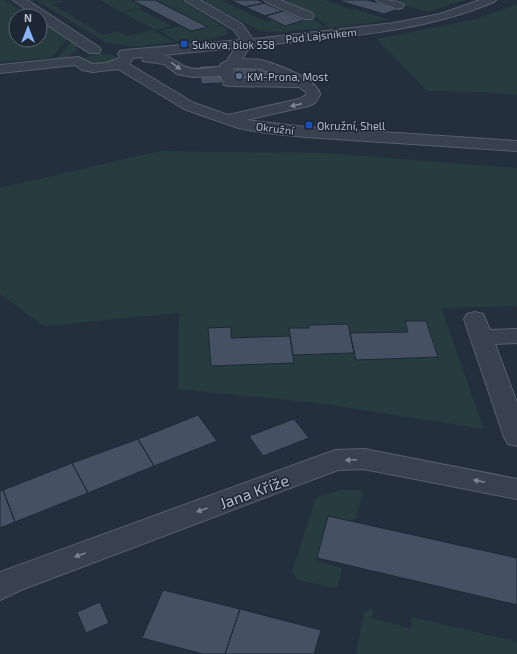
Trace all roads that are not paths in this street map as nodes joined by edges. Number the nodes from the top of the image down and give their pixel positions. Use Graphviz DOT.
graph roads {
  1 [pos="19,0"];
  2 [pos="191,0"];
  3 [pos="270,0"];
  4 [pos="382,0"];
  5 [pos="490,0"];
  6 [pos="398,5"];
  7 [pos="308,16"];
  8 [pos="250,43"];
  9 [pos="94,50"];
  10 [pos="119,55"];
  11 [pos="78,61"];
  12 [pos="230,68"];
  13 [pos="0,69"];
  14 [pos="228,120"];
  15 [pos="517,146"];
  16 [pos="517,336"];
  17 [pos="517,438"];
  18 [pos="517,489"];
  19 [pos="0,587"];
  1 -- 9 [label="street"];
  2 -- 8 [label="street"];
  3 -- 7 [label="street"];
  4 -- 6 [label="street"];
  5 -- 8 [label="street, Pod Lajsníkem"];
  8 -- 10 [label="street, Pod Lajsníkem"];
  8 -- 12 [label="street"];
  9 -- 10 [label="street"];
  9 -- 11 [label="street"];
  10 -- 11 [label="street"];
  10 -- 12 [label="street, one-way"];
  10 -- 14 [label="street, Okružní"];
  11 -- 13 [label="street"];
  12 -- 14 [label="street, one-way"];
  14 -- 15 [label="street, Okružní"];
  16 -- 17 [label="street"];
  18 -- 19 [label="street, Jana Kříže, one-way"];
}
